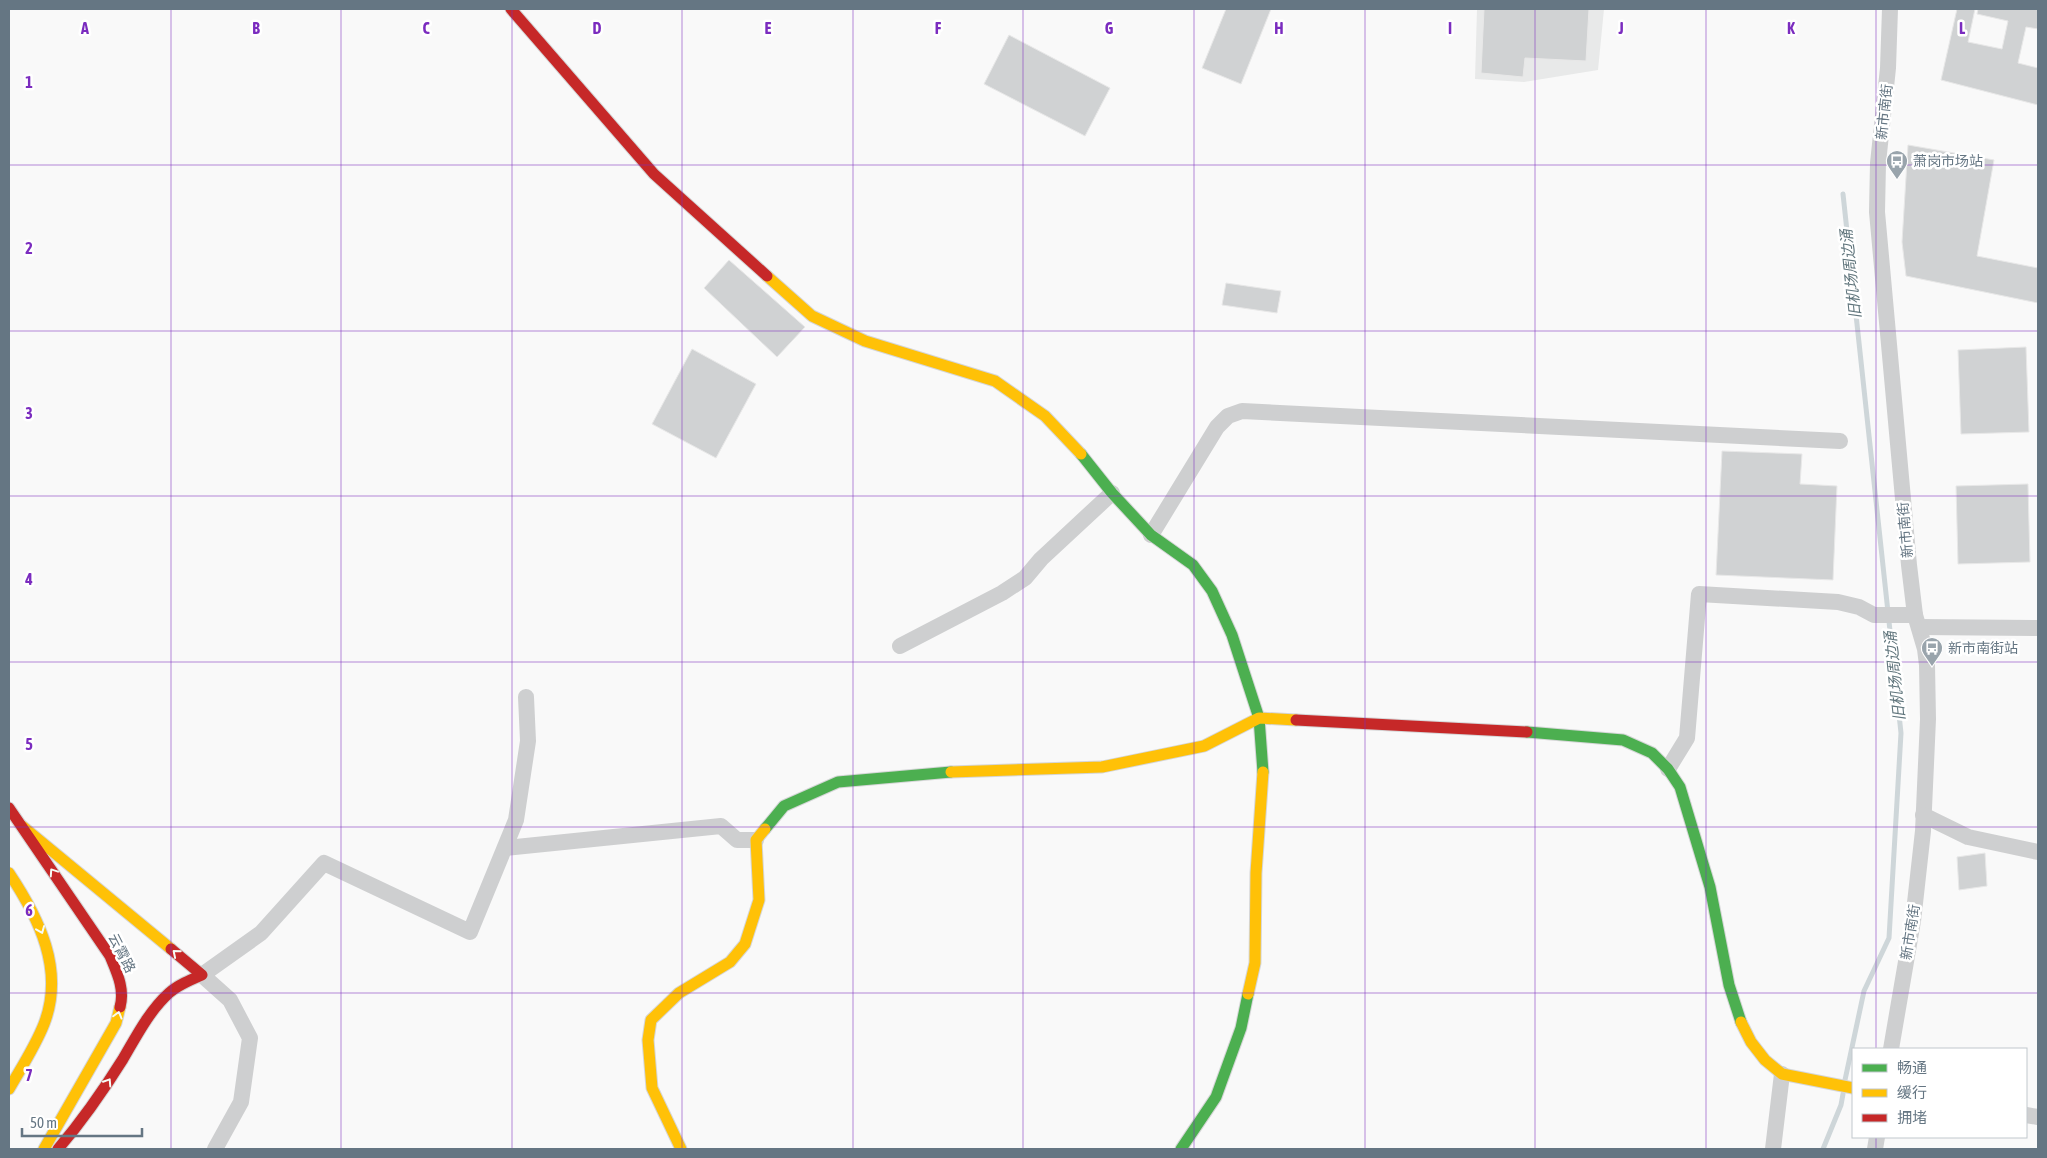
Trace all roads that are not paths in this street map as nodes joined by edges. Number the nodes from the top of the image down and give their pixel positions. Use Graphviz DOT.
graph roads {
  1 [pos="512,9"];
  2 [pos="1890,9"];
  3 [pos="1840,441"];
  4 [pos="1112,494"];
  5 [pos="1151,535"];
  6 [pos="1912,619"];
  7 [pos="2038,628"];
  8 [pos="900,646"];
  9 [pos="526,697"];
  10 [pos="1259,718"];
  11 [pos="1668,769"];
  12 [pos="9,808"];
  13 [pos="1924,815"];
  14 [pos="22,826"];
  15 [pos="756,840"];
  16 [pos="504,848"];
  17 [pos="2038,852"];
  18 [pos="9,873"];
  19 [pos="202,975"];
  20 [pos="1891,1048"];
  21 [pos="1782,1074"];
  22 [pos="1852,1088"];
  23 [pos="9,1090"];
  24 [pos="44,1149"];
  25 [pos="58,1149"];
  26 [pos="215,1149"];
  27 [pos="680,1149"];
  28 [pos="1181,1149"];
  29 [pos="1773,1149"];
  1 -- 4 [label="street"];
  2 -- 6 [label="street, 新市南街"];
  3 -- 5 [label="street"];
  4 -- 5 [label="street"];
  4 -- 8 [label="street"];
  5 -- 10 [label="street"];
  6 -- 7 [label="street"];
  6 -- 11 [label="street"];
  6 -- 13 [label="street, 新市南街"];
  9 -- 16 [label="street"];
  10 -- 11 [label="street"];
  10 -- 15 [label="street"];
  10 -- 28 [label="street"];
  11 -- 21 [label="street"];
  12 -- 14 [label="street, 云霄路"];
  13 -- 17 [label="street"];
  13 -- 20 [label="street, 新市南街"];
  19 -- 14 [label="street, one-way"];
  24 -- 14 [label="street, 云霄路, one-way"];
  15 -- 16 [label="street"];
  15 -- 27 [label="street"];
  16 -- 19 [label="street"];
  18 -- 23 [label="street, one-way"];
  25 -- 19 [label="street, one-way"];
  19 -- 26 [label="street"];
  21 -- 22 [label="street"];
  21 -- 29 [label="street"];
}
